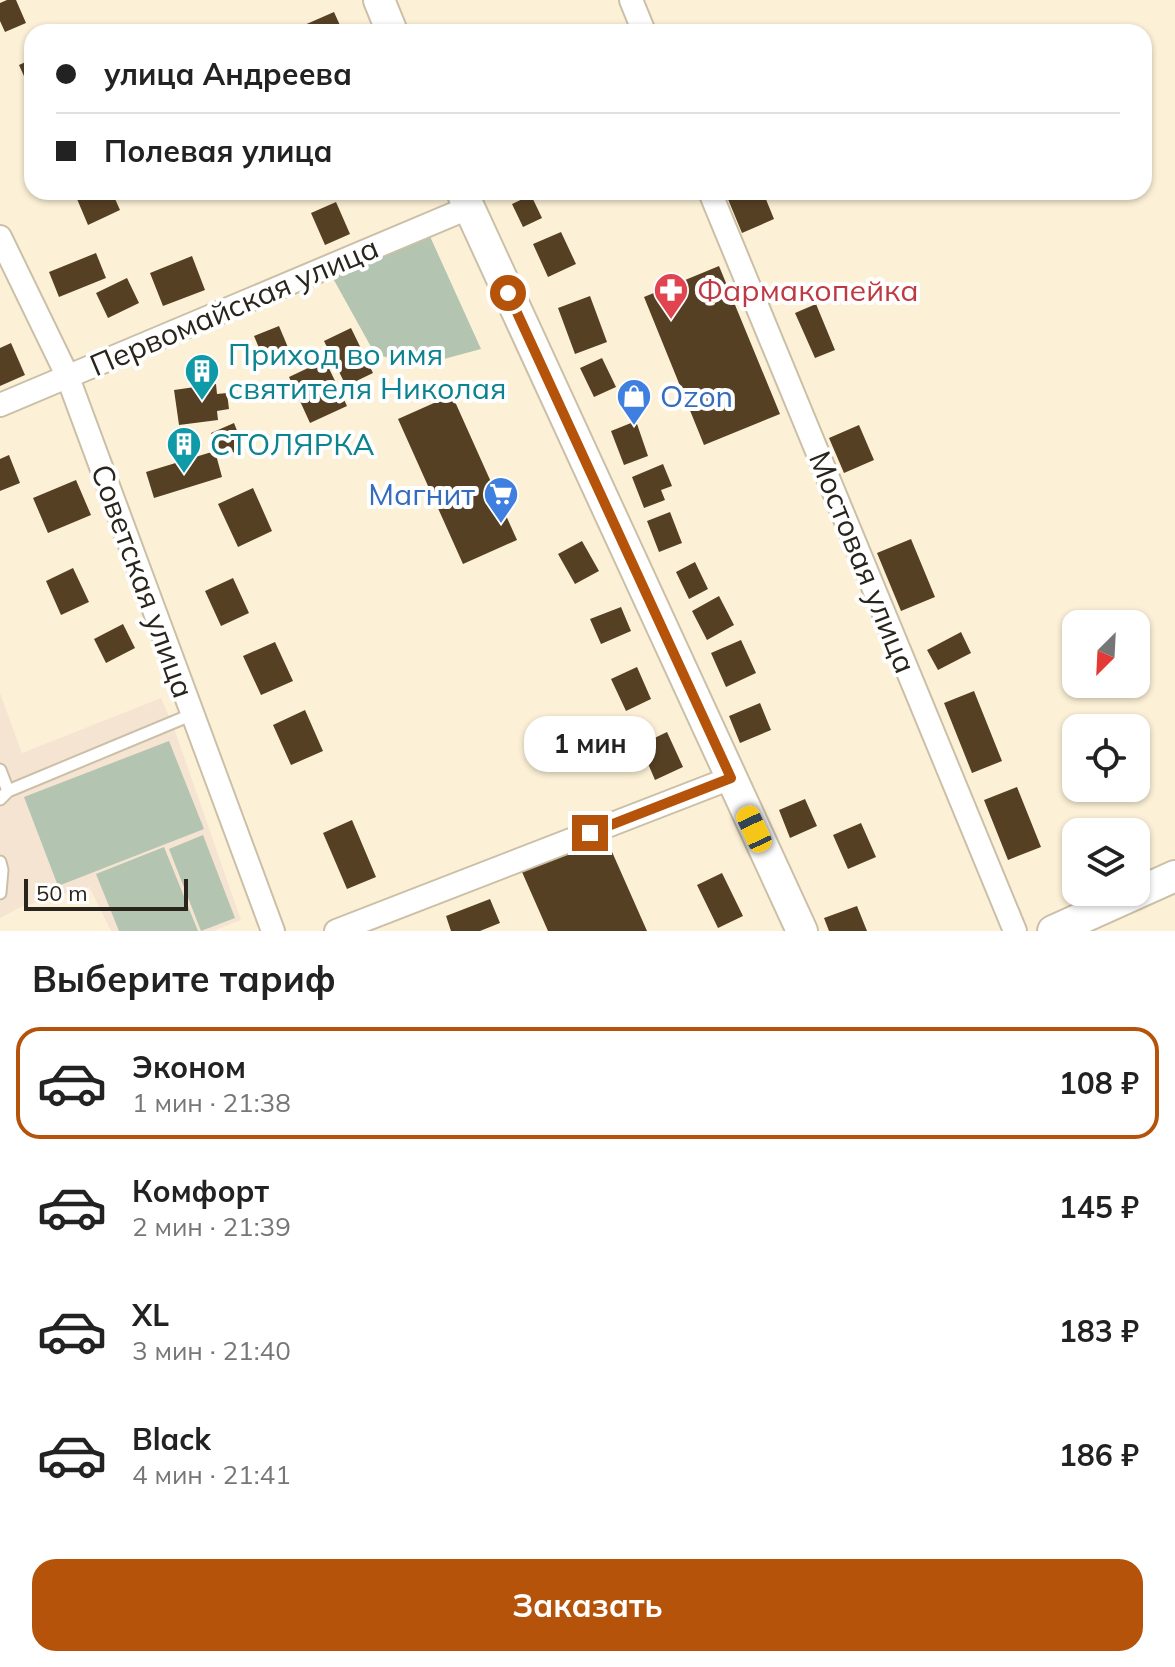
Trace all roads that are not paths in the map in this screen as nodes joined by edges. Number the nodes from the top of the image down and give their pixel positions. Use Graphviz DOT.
graph roads {
  1 [pos="379,0"];
  2 [pos="631,0"];
  3 [pos="389,24"];
  4 [pos="641,24"];
  5 [pos="465,200"];
  6 [pos="713,200"];
  7 [pos="0,237"];
  8 [pos="67,375"];
  9 [pos="0,405"];
  10 [pos="193,714"];
  11 [pos="0,770"];
  12 [pos="731,778"];
  13 [pos="4,795"];
  14 [pos="0,862"];
  15 [pos="1175,876"];
  16 [pos="0,893"];
  17 [pos="273,931"];
  18 [pos="336,931"];
  19 [pos="802,931"];
  20 [pos="1015,931"];
  21 [pos="1053,931"];
  1 -- 3 [label="main road"];
  2 -- 4 [label="street"];
  5 -- 8 [label="street, Первомайская улица"];
  5 -- 12 [label="main road"];
  6 -- 20 [label="street, Мостовая улица"];
  7 -- 8 [label="street, Советская улица"];
  8 -- 9 [label="street, Первомайская улица"];
  8 -- 10 [label="street, Советская улица"];
  10 -- 13 [label="lane"];
  10 -- 17 [label="street, Советская улица"];
  11 -- 13 [label="lane"];
  12 -- 18 [label="street"];
  12 -- 19 [label="main road"];
  14 -- 16 [label="lane"];
  15 -- 21 [label="main road"];
}
